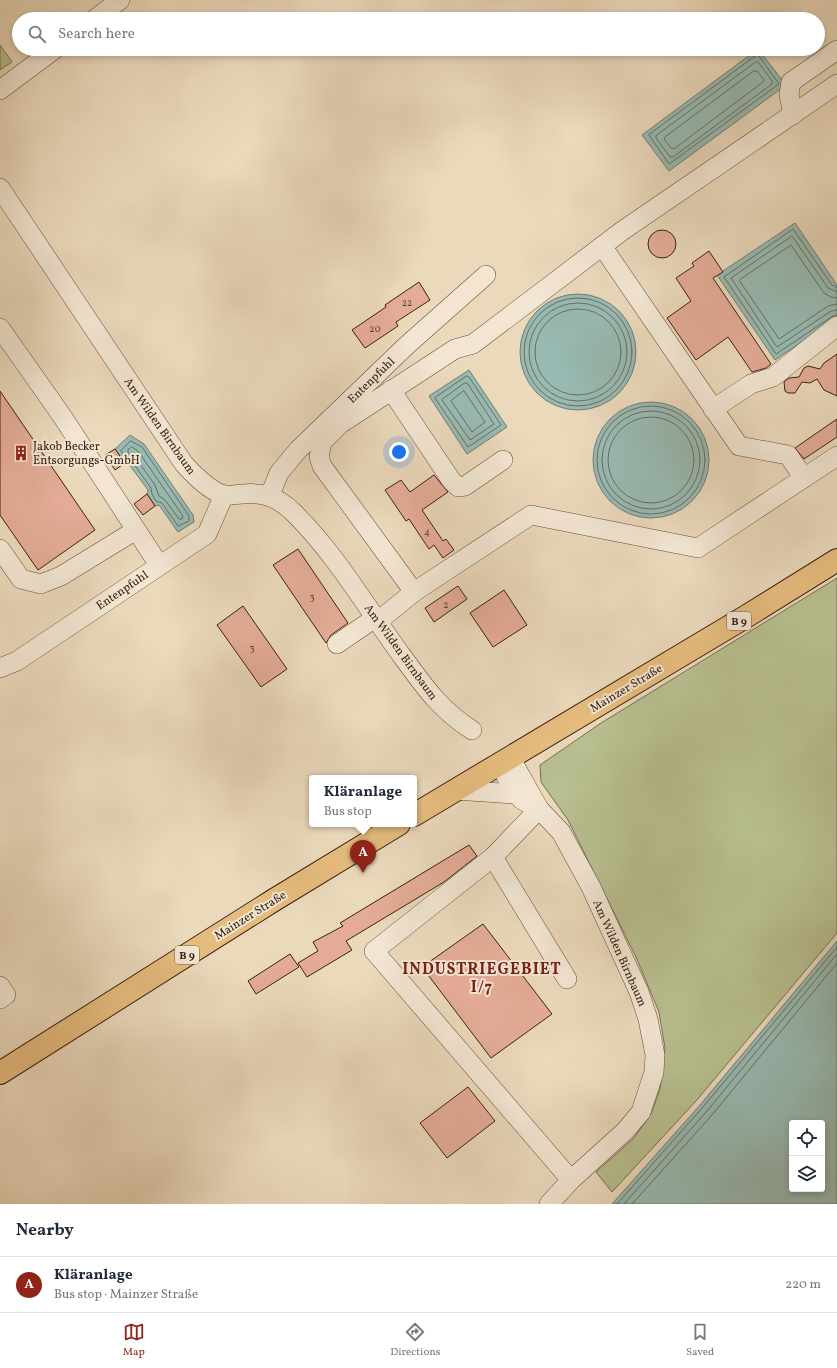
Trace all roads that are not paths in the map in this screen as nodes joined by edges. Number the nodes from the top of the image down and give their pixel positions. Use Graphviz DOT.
graph roads {
  1 [pos="120,0"];
  2 [pos="104,12"];
  3 [pos="837,50"];
  4 [pos="46,56"];
  5 [pos="837,84"];
  6 [pos="0,90"];
  7 [pos="793,115"];
  8 [pos="0,188"];
  9 [pos="602,246"];
  10 [pos="486,274"];
  11 [pos="837,326"];
  12 [pos="0,328"];
  13 [pos="391,390"];
  14 [pos="713,409"];
  15 [pos="837,456"];
  16 [pos="319,457"];
  17 [pos="503,460"];
  18 [pos="286,464"];
  19 [pos="804,478"];
  20 [pos="224,495"];
  21 [pos="270,495"];
  22 [pos="136,530"];
  23 [pos="0,549"];
  24 [pos="837,560"];
  25 [pos="158,565"];
  26 [pos="414,592"];
  27 [pos="376,620"];
  28 [pos="337,644"];
  29 [pos="0,668"];
  30 [pos="472,730"];
  31 [pos="508,758"];
  32 [pos="455,790"];
  33 [pos="516,794"];
  34 [pos="539,809"];
  35 [pos="417,813"];
  36 [pos="394,827"];
  37 [pos="493,857"];
  38 [pos="567,979"];
  39 [pos="0,986"];
  40 [pos="0,999"];
  41 [pos="0,1073"];
  42 [pos="571,1180"];
  43 [pos="549,1204"];
  1 -- 2 [label="street"];
  3 -- 7 [label="street"];
  4 -- 6 [label="street"];
  5 -- 7 [label="street"];
  7 -- 9 [label="street"];
  8 -- 20 [label="street, Am Wilden Birnbaum"];
  9 -- 13 [label="street"];
  9 -- 14 [label="street"];
  10 -- 18 [label="street, Entenpfuhl"];
  11 -- 14 [label="street"];
  12 -- 22 [label="street"];
  13 -- 16 [label="street"];
  13 -- 17 [label="street"];
  14 -- 19 [label="street"];
  15 -- 19 [label="street"];
  16 -- 18 [label="street"];
  16 -- 26 [label="street"];
  18 -- 21 [label="street, Entenpfuhl"];
  19 -- 26 [label="street"];
  20 -- 21 [label="street"];
  20 -- 25 [label="street, Entenpfuhl"];
  21 -- 27 [label="street, Am Wilden Birnbaum"];
  22 -- 23 [label="street"];
  22 -- 25 [label="street"];
  24 -- 31 [label="main road, Mainzer Straße / B 9"];
  25 -- 29 [label="street, Entenpfuhl"];
  26 -- 27 [label="street"];
  27 -- 28 [label="street"];
  27 -- 30 [label="street, Am Wilden Birnbaum"];
  31 -- 32 [label="main road, Mainzer Straße / B 9"];
  31 -- 33 [label="street, Am Wilden Birnbaum"];
  31 -- 34 [label="street, Am Wilden Birnbaum"];
  32 -- 33 [label="street"];
  32 -- 35 [label="main road, Mainzer Straße / B 9"];
  33 -- 34 [label="street, Am Wilden Birnbaum"];
  34 -- 37 [label="street"];
  34 -- 42 [label="street, Am Wilden Birnbaum"];
  36 -- 41 [label="main road, Mainzer Straße / B 9"];
  37 -- 38 [label="street"];
  37 -- 42 [label="street"];
  39 -- 40 [label="street"];
  42 -- 43 [label="street"];
}
